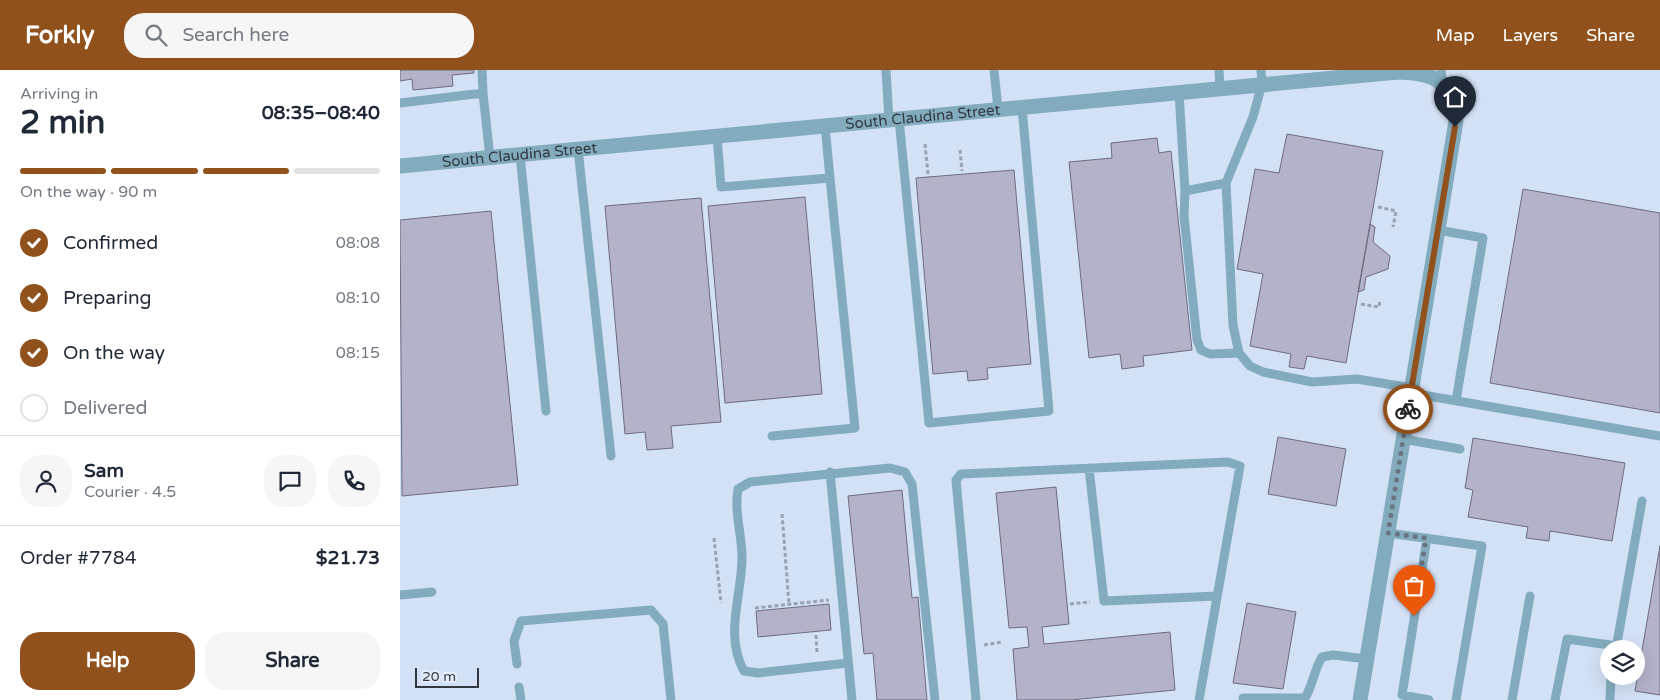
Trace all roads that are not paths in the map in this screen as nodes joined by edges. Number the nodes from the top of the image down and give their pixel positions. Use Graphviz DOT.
graph roads {
  1 [pos="482,70"];
  2 [pos="886,70"];
  3 [pos="994,70"];
  4 [pos="1219,70"];
  5 [pos="1261,77"];
  6 [pos="1442,77"];
  7 [pos="1220,88"];
  8 [pos="1179,92"];
  9 [pos="483,93"];
  10 [pos="400,103"];
  11 [pos="1022,107"];
  12 [pos="998,110"];
  13 [pos="894,119"];
  14 [pos="825,126"];
  15 [pos="717,136"];
  16 [pos="578,149"];
  17 [pos="520,155"];
  18 [pos="490,158"];
  19 [pos="400,166"];
  20 [pos="830,178"];
  21 [pos="1226,183"];
  22 [pos="1185,191"];
  23 [pos="1438,230"];
  24 [pos="1239,353"];
  25 [pos="1411,390"];
  26 [pos="1456,401"];
  27 [pos="546,411"];
  28 [pos="772,436"];
  29 [pos="1660,436"];
  30 [pos="1404,439"];
  31 [pos="1460,449"];
  32 [pos="611,456"];
  33 [pos="1088,468"];
  34 [pos="830,472"];
  35 [pos="1642,502"];
  36 [pos="1388,533"];
  37 [pos="1426,538"];
  38 [pos="432,592"];
  39 [pos="400,596"];
  40 [pos="1217,596"];
  41 [pos="1530,596"];
  42 [pos="1617,640"];
  43 [pos="1600,645"];
  44 [pos="1367,660"];
  45 [pos="848,663"];
  46 [pos="517,664"];
  47 [pos="1611,685"];
  48 [pos="519,687"];
  49 [pos="1243,698"];
  50 [pos="521,700"];
  51 [pos="671,700"];
  52 [pos="852,700"];
  53 [pos="935,700"];
  54 [pos="976,700"];
  55 [pos="1199,700"];
  56 [pos="1360,700"];
  57 [pos="1429,700"];
  58 [pos="1456,700"];
  59 [pos="1512,700"];
  60 [pos="1555,700"];
  61 [pos="1610,700"];
  1 -- 9 [label="lane"];
  2 -- 13 [label="lane"];
  3 -- 12 [label="lane"];
  4 -- 7 [label="lane"];
  5 -- 6 [label="street, South Claudina Street"];
  5 -- 7 [label="street, South Claudina Street"];
  5 -- 21 [label="lane"];
  6 -- 23 [label="street"];
  7 -- 8 [label="street, South Claudina Street"];
  8 -- 11 [label="street, South Claudina Street"];
  8 -- 22 [label="lane"];
  9 -- 10 [label="lane"];
  9 -- 18 [label="lane"];
  11 -- 12 [label="street, South Claudina Street"];
  11 -- 13 [label="lane"];
  12 -- 13 [label="street, South Claudina Street"];
  13 -- 14 [label="street, South Claudina Street"];
  14 -- 15 [label="street, South Claudina Street"];
  14 -- 20 [label="lane"];
  15 -- 16 [label="street, South Claudina Street"];
  15 -- 20 [label="lane"];
  16 -- 17 [label="street, South Claudina Street"];
  16 -- 32 [label="lane"];
  17 -- 18 [label="street, South Claudina Street"];
  17 -- 27 [label="lane"];
  18 -- 19 [label="street, South Claudina Street"];
  20 -- 28 [label="lane"];
  21 -- 22 [label="lane"];
  21 -- 24 [label="lane"];
  22 -- 24 [label="lane"];
  23 -- 25 [label="street"];
  23 -- 26 [label="lane"];
  24 -- 25 [label="lane"];
  25 -- 26 [label="lane"];
  25 -- 30 [label="street"];
  26 -- 29 [label="lane"];
  30 -- 31 [label="lane"];
  30 -- 36 [label="street"];
  33 -- 40 [label="lane"];
  33 -- 40 [label="lane"];
  33 -- 54 [label="lane"];
  34 -- 45 [label="lane"];
  34 -- 45 [label="lane"];
  34 -- 53 [label="lane"];
  35 -- 42 [label="lane"];
  36 -- 37 [label="lane"];
  36 -- 44 [label="street"];
  37 -- 57 [label="lane"];
  37 -- 58 [label="lane"];
  38 -- 39 [label="lane"];
  40 -- 55 [label="lane"];
  41 -- 59 [label="lane"];
  43 -- 60 [label="lane"];
  44 -- 49 [label="lane"];
  44 -- 56 [label="street"];
  45 -- 52 [label="lane"];
  46 -- 51 [label="lane"];
  47 -- 61 [label="lane"];
  48 -- 50 [label="lane"];
}
